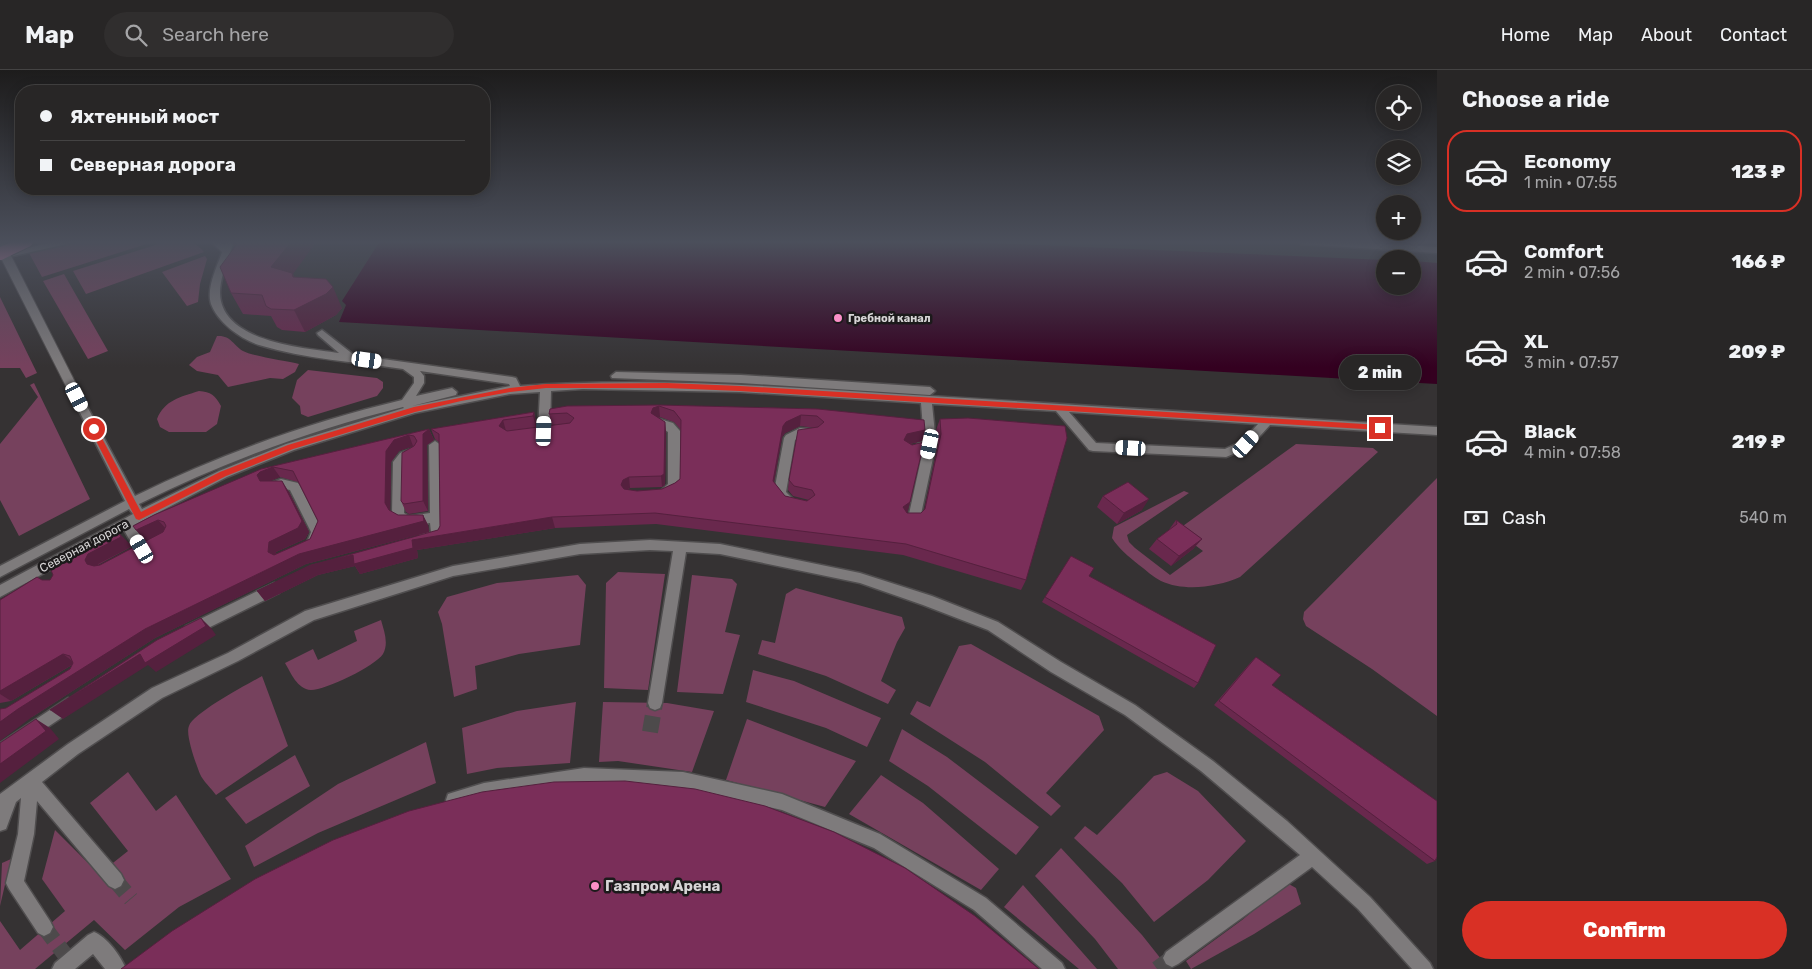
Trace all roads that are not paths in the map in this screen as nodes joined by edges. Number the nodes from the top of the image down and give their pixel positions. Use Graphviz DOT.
graph roads {
  1 [pos="19,283"];
  2 [pos="217,283"];
  3 [pos="322,333"];
  4 [pos="351,358"];
  5 [pos="405,366"];
  6 [pos="514,385"];
  7 [pos="546,386"];
  8 [pos="926,400"];
  9 [pos="408,406"];
  10 [pos="1059,408"];
  11 [pos="1267,421"];
  12 [pos="1437,422"];
  13 [pos="660,423"];
  14 [pos="544,431"];
  15 [pos="1437,431"];
  16 [pos="810,432"];
  17 [pos="930,444"];
  18 [pos="436,445"];
  19 [pos="909,450"];
  20 [pos="413,452"];
  21 [pos="274,486"];
  22 [pos="648,495"];
  23 [pos="132,503"];
  24 [pos="798,504"];
  25 [pos="139,516"];
  26 [pos="436,517"];
  27 [pos="908,519"];
  28 [pos="126,523"];
  29 [pos="415,541"];
  30 [pos="308,546"];
  31 [pos="680,547"];
  32 [pos="127,557"];
  33 [pos="43,567"];
  34 [pos="0,572"];
  35 [pos="52,578"];
  36 [pos="283,584"];
  37 [pos="0,590"];
  38 [pos="176,637"];
  39 [pos="82,695"];
  40 [pos="655,703"];
  41 [pos="0,752"];
  42 [pos="30,781"];
  43 [pos="5,800"];
  44 [pos="440,804"];
  45 [pos="0,823"];
  46 [pos="1313,856"];
  47 [pos="115,880"];
  48 [pos="44,927"];
  49 [pos="1172,958"];
  50 [pos="61,969"];
  51 [pos="117,969"];
  52 [pos="1056,969"];
  53 [pos="1424,969"];
  1 -- 23 [label="street, bridge"];
  2 -- 4 [label="street"];
  3 -- 4 [label="street"];
  4 -- 5 [label="street"];
  5 -- 6 [label="street"];
  5 -- 9 [label="street"];
  6 -- 7 [label="street, Северная дорога"];
  6 -- 9 [label="street, Северная дорога"];
  6 -- 12 [label="street, Северная дорога"];
  7 -- 8 [label="street, Северная дорога"];
  7 -- 14 [label="street"];
  8 -- 10 [label="street, Северная дорога"];
  8 -- 17 [label="street"];
  9 -- 23 [label="street, Северная дорога"];
  9 -- 25 [label="street, Северная дорога"];
  10 -- 11 [label="street, Северная дорога"];
  10 -- 11 [label="street"];
  11 -- 15 [label="street, Северная дорога"];
  13 -- 22 [label="street"];
  16 -- 24 [label="street"];
  17 -- 19 [label="street"];
  17 -- 27 [label="street"];
  18 -- 26 [label="street"];
  20 -- 26 [label="street"];
  21 -- 30 [label="street"];
  23 -- 25 [label="street"];
  23 -- 34 [label="street, Северная дорога"];
  25 -- 28 [label="street, Северная дорога"];
  26 -- 29 [label="street"];
  28 -- 32 [label="street"];
  28 -- 33 [label="street, Северная дорога"];
  31 -- 40 [label="street"];
  31 -- 42 [label="street"];
  31 -- 46 [label="street"];
  33 -- 35 [label="street"];
  33 -- 37 [label="street, Северная дорога"];
  36 -- 38 [label="street"];
  39 -- 41 [label="street"];
  42 -- 43 [label="street"];
  42 -- 47 [label="street"];
  42 -- 48 [label="street"];
  43 -- 45 [label="street"];
  44 -- 52 [label="street"];
  46 -- 49 [label="street"];
  46 -- 53 [label="street"];
  50 -- 51 [label="street"];
}
